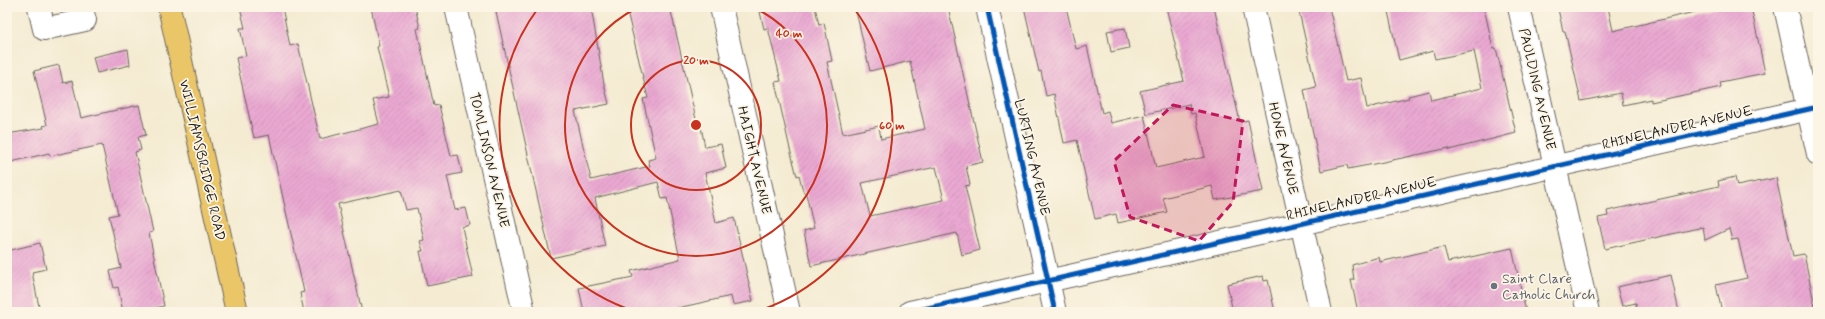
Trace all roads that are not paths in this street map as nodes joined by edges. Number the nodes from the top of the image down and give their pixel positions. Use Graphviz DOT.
graph roads {
  1 [pos="39,7"];
  2 [pos="81,7"];
  3 [pos="169,7"];
  4 [pos="456,7"];
  5 [pos="721,7"];
  6 [pos="987,7"];
  7 [pos="1253,7"];
  8 [pos="1519,7"];
  9 [pos="1785,7"];
  10 [pos="1813,109"];
  11 [pos="1818,154"];
  12 [pos="1555,167"];
  13 [pos="1301,223"];
  14 [pos="1048,281"];
  15 [pos="237,312"];
  16 [pos="524,312"];
  17 [pos="789,312"];
  18 [pos="910,312"];
  19 [pos="1055,312"];
  20 [pos="1321,312"];
  21 [pos="1588,312"];
  1 -- 2 [label="street"];
  3 -- 15 [label="main road, WILLIAMSBRIDGE ROAD"];
  4 -- 16 [label="street, TOMLINSON AVENUE"];
  5 -- 17 [label="street, HAIGHT AVENUE"];
  6 -- 14 [label="street, LURTING AVENUE"];
  7 -- 13 [label="street, HONE AVENUE"];
  8 -- 12 [label="street, PAULDING AVENUE"];
  9 -- 10 [label="street"];
  10 -- 11 [label="street"];
  10 -- 12 [label="street, RHINELANDER AVENUE"];
  12 -- 13 [label="street, RHINELANDER AVENUE"];
  12 -- 21 [label="street, PAULDING AVENUE"];
  13 -- 14 [label="street, RHINELANDER AVENUE"];
  13 -- 20 [label="street, HONE AVENUE"];
  14 -- 18 [label="street, RHINELANDER AVENUE"];
  14 -- 19 [label="street, LURTING AVENUE"];
}
